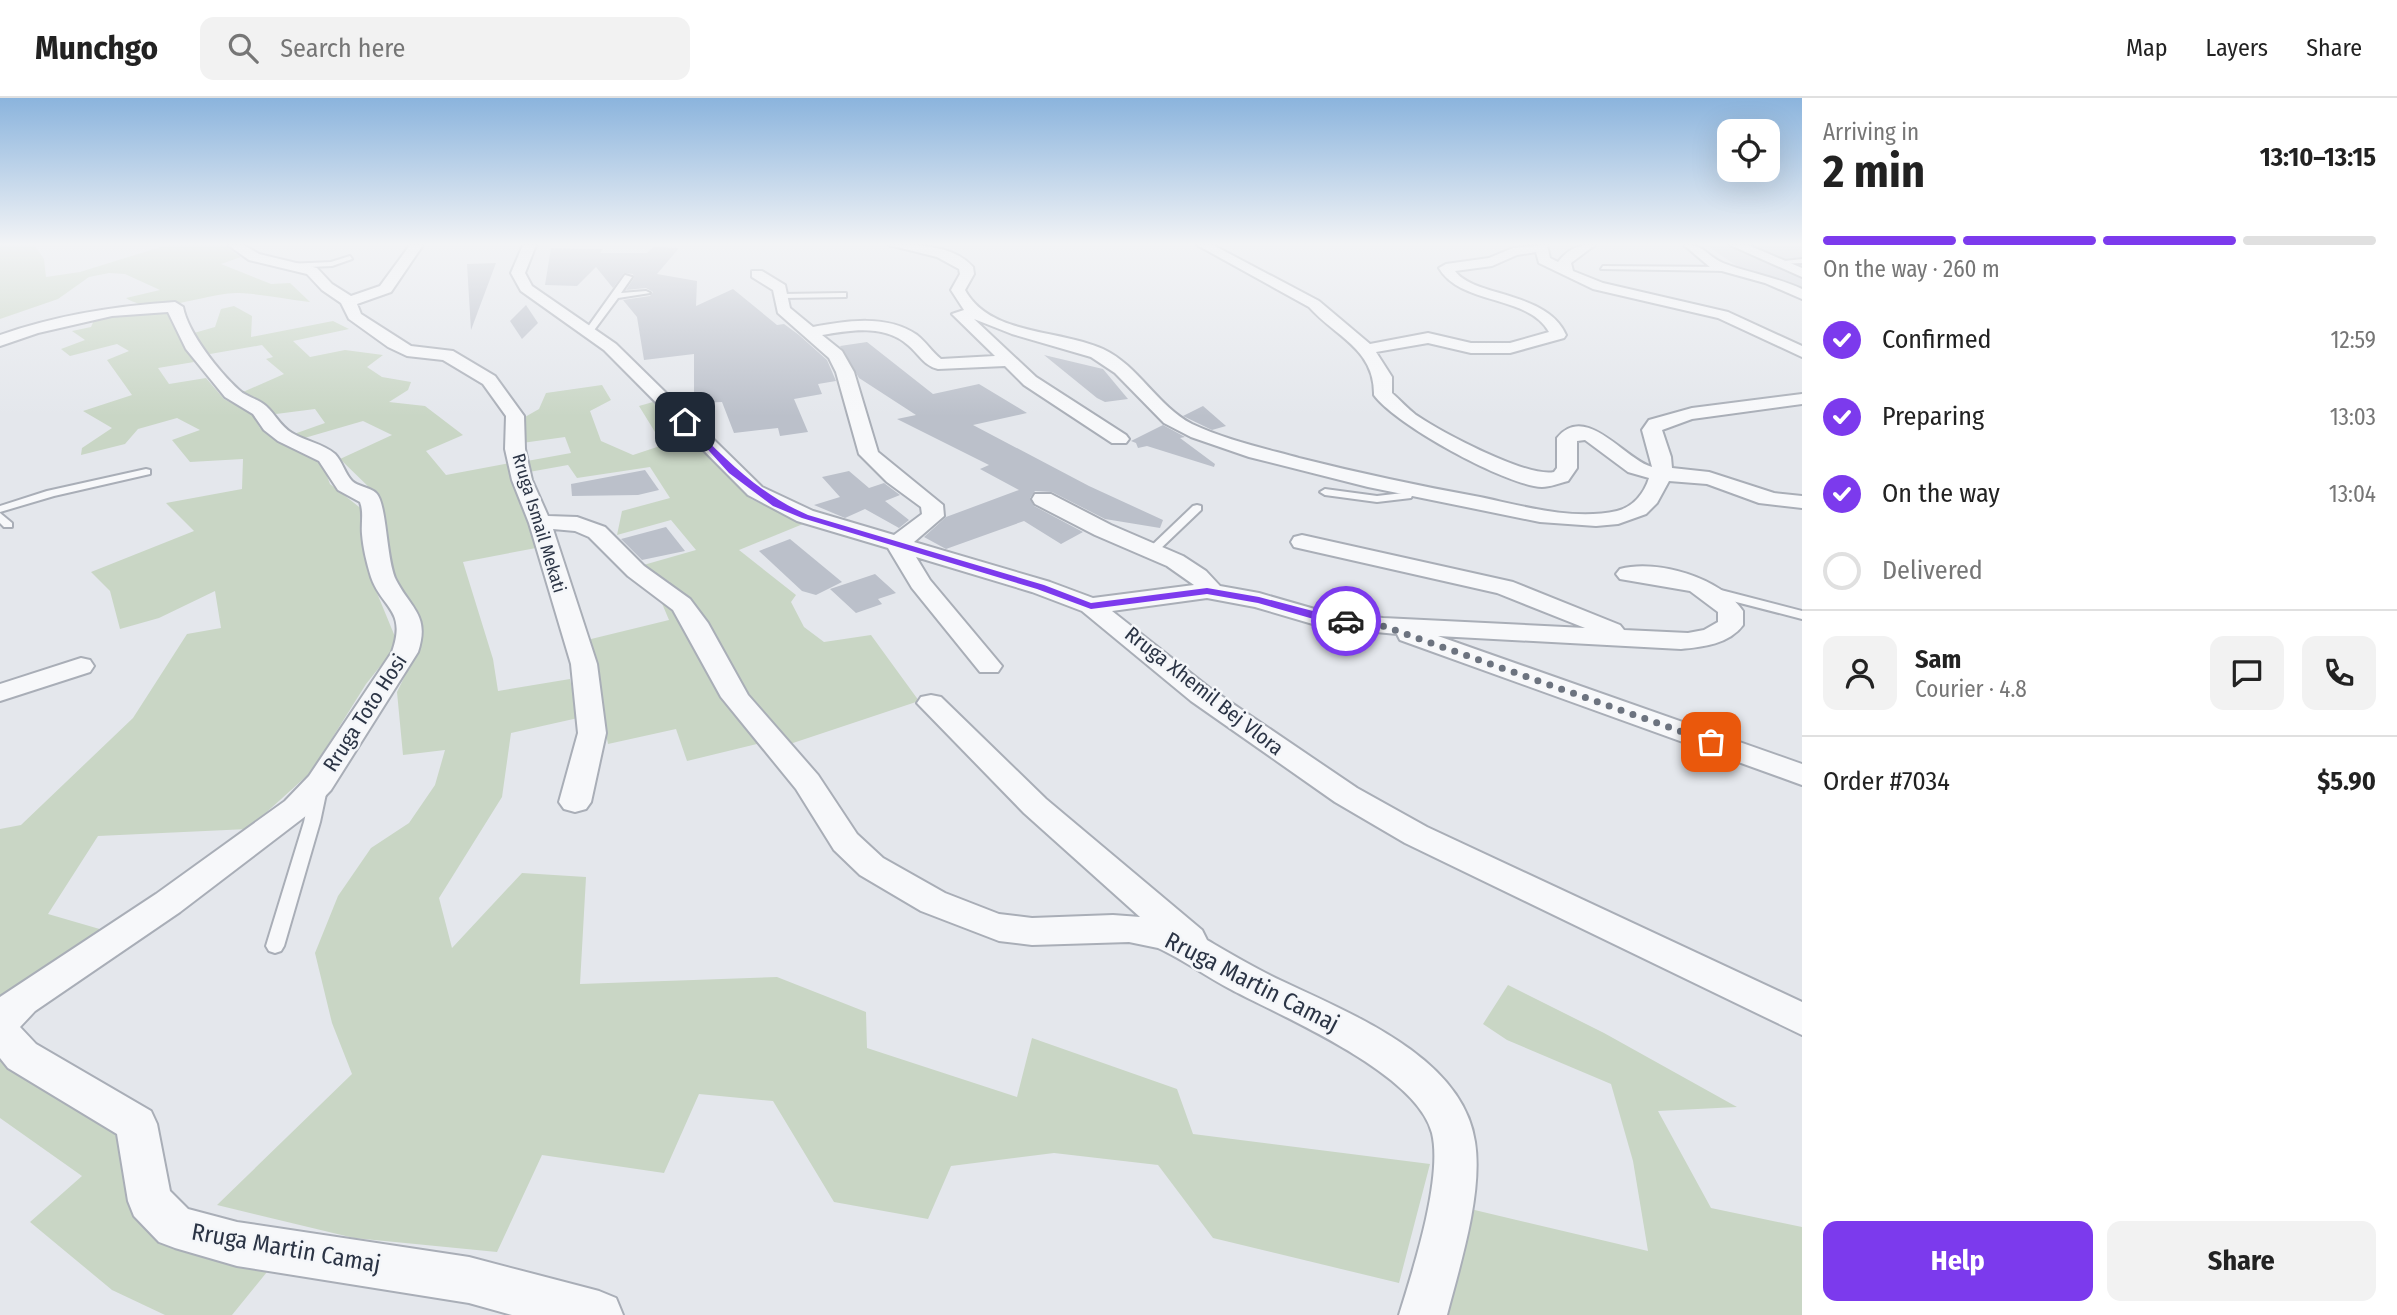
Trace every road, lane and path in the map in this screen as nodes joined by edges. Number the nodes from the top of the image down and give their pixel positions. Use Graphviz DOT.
graph roads {
  1 [pos="349,302"];
  2 [pos="543,302"];
  3 [pos="612,302"];
  4 [pos="783,302"];
  5 [pos="949,302"];
  6 [pos="963,302"];
  7 [pos="1310,302"];
  8 [pos="1507,302"];
  9 [pos="1666,302"];
  10 [pos="589,331"];
  11 [pos="811,332"];
  12 [pos="0,341"];
  13 [pos="1368,349"];
  14 [pos="1802,352"];
  15 [pos="1007,361"];
  16 [pos="938,364"];
  17 [pos="950,386"];
  18 [pos="1802,399"];
  19 [pos="1119,439"];
  20 [pos="146,472"];
  21 [pos="1660,472"];
  22 [pos="1409,491"];
  23 [pos="1325,492"];
  24 [pos="1043,499"];
  25 [pos="1802,502"];
  26 [pos="1197,508"];
  27 [pos="0,509"];
  28 [pos="540,523"];
  29 [pos="1302,542"];
  30 [pos="897,544"];
  31 [pos="1153,550"];
  32 [pos="1628,574"];
  33 [pos="1207,591"];
  34 [pos="1713,592"];
  35 [pos="1091,606"];
  36 [pos="1802,615"];
  37 [pos="1383,626"];
  38 [pos="1629,638"];
  39 [pos="81,666"];
  40 [pos="989,666"];
  41 [pos="0,693"];
  42 [pos="931,703"];
  43 [pos="1802,775"];
  44 [pos="320,783"];
  45 [pos="575,802"];
  46 [pos="275,946"];
  47 [pos="1216,965"];
  48 [pos="2,1018"];
  49 [pos="1802,1019"];
  50 [pos="599,1315"];
  51 [pos="1423,1315"];
  1 -- 28 [label="street, Rruga Ismail Mekati"];
  2 -- 10 [label="street, Rruga Xhemil Bej Vlora"];
  3 -- 10 [label="lane"];
  4 -- 11 [label="street"];
  5 -- 15 [label="street"];
  6 -- 22 [label="street"];
  7 -- 13 [label="street"];
  8 -- 13 [label="street"];
  9 -- 14 [label="street"];
  10 -- 30 [label="street, Rruga Xhemil Bej Vlora"];
  11 -- 16 [label="street"];
  11 -- 30 [label="street"];
  12 -- 44 [label="street, Rruga Toto Hosi"];
  13 -- 21 [label="street"];
  15 -- 16 [label="street"];
  15 -- 19 [label="street"];
  16 -- 17 [label="street"];
  18 -- 21 [label="street"];
  20 -- 27 [label="lane"];
  21 -- 22 [label="street"];
  21 -- 25 [label="street"];
  22 -- 23 [label="lane"];
  24 -- 31 [label="street"];
  26 -- 31 [label="lane"];
  28 -- 45 [label="street, Rruga Ismail Mekati"];
  28 -- 47 [label="street, Rruga Martin Camaj"];
  29 -- 38 [label="street"];
  30 -- 35 [label="street, Rruga Xhemil Bej Vlora"];
  30 -- 40 [label="street"];
  31 -- 33 [label="street"];
  32 -- 34 [label="street"];
  33 -- 35 [label="street"];
  33 -- 37 [label="street"];
  34 -- 36 [label="lane"];
  34 -- 38 [label="street"];
  35 -- 49 [label="street, Rruga Xhemil Bej Vlora"];
  37 -- 38 [label="street"];
  37 -- 43 [label="street"];
  39 -- 41 [label="street"];
  42 -- 47 [label="street"];
  44 -- 46 [label="lane"];
  44 -- 48 [label="street, Rruga Toto Hosi"];
  47 -- 51 [label="street, Rruga Martin Camaj"];
  48 -- 50 [label="street, Rruga Martin Camaj"];
}
